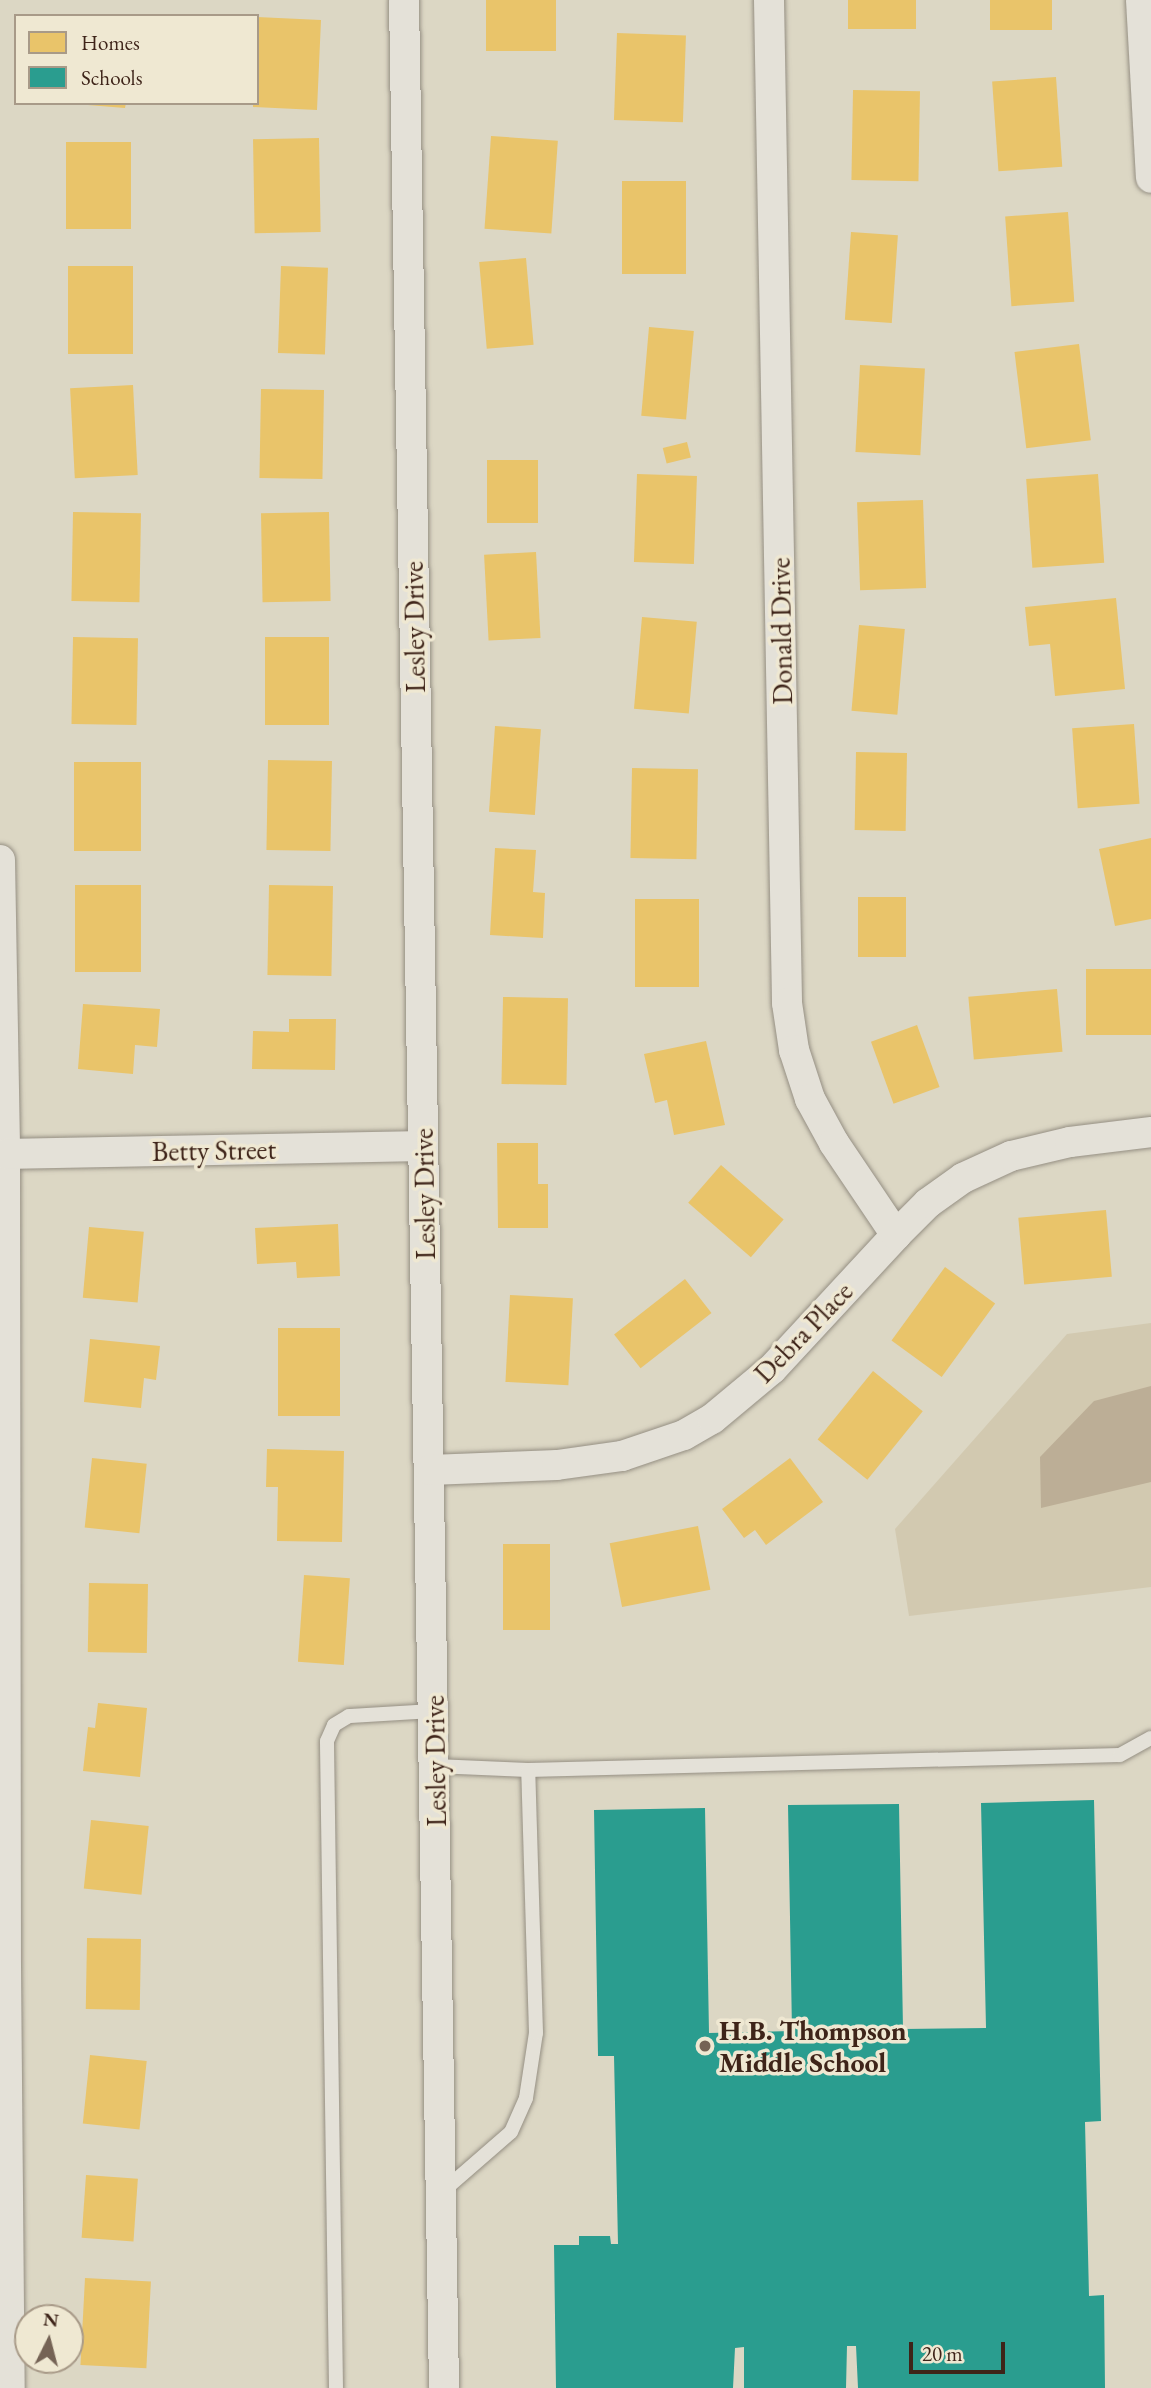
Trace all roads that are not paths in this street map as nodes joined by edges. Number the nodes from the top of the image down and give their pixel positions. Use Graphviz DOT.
graph roads {
  1 [pos="404,0"];
  2 [pos="769,0"];
  3 [pos="1140,0"];
  4 [pos="1151,178"];
  5 [pos="0,860"];
  6 [pos="1151,1132"];
  7 [pos="423,1146"];
  8 [pos="5,1154"];
  9 [pos="896,1235"];
  10 [pos="4,1431"];
  11 [pos="430,1470"];
  12 [pos="434,1711"];
  13 [pos="1151,1738"];
  14 [pos="435,1766"];
  15 [pos="528,1770"];
  16 [pos="3,1966"];
  17 [pos="441,2193"];
  18 [pos="10,2388"];
  19 [pos="335,2388"];
  20 [pos="444,2388"];
  1 -- 7 [label="street, Lesley Drive"];
  2 -- 9 [label="street, Donald Drive"];
  3 -- 4 [label="street"];
  5 -- 8 [label="street"];
  6 -- 9 [label="street, Debra Place"];
  7 -- 8 [label="street, Betty Street"];
  7 -- 11 [label="street, Lesley Drive"];
  8 -- 10 [label="street"];
  9 -- 11 [label="street, Debra Place"];
  10 -- 16 [label="street"];
  11 -- 12 [label="street, Lesley Drive"];
  12 -- 14 [label="street, Lesley Drive"];
  12 -- 19 [label="lane"];
  13 -- 15 [label="lane"];
  14 -- 15 [label="lane"];
  14 -- 17 [label="street, Lesley Drive"];
  15 -- 17 [label="lane"];
  16 -- 18 [label="street"];
  17 -- 20 [label="street, Lesley Drive"];
}
